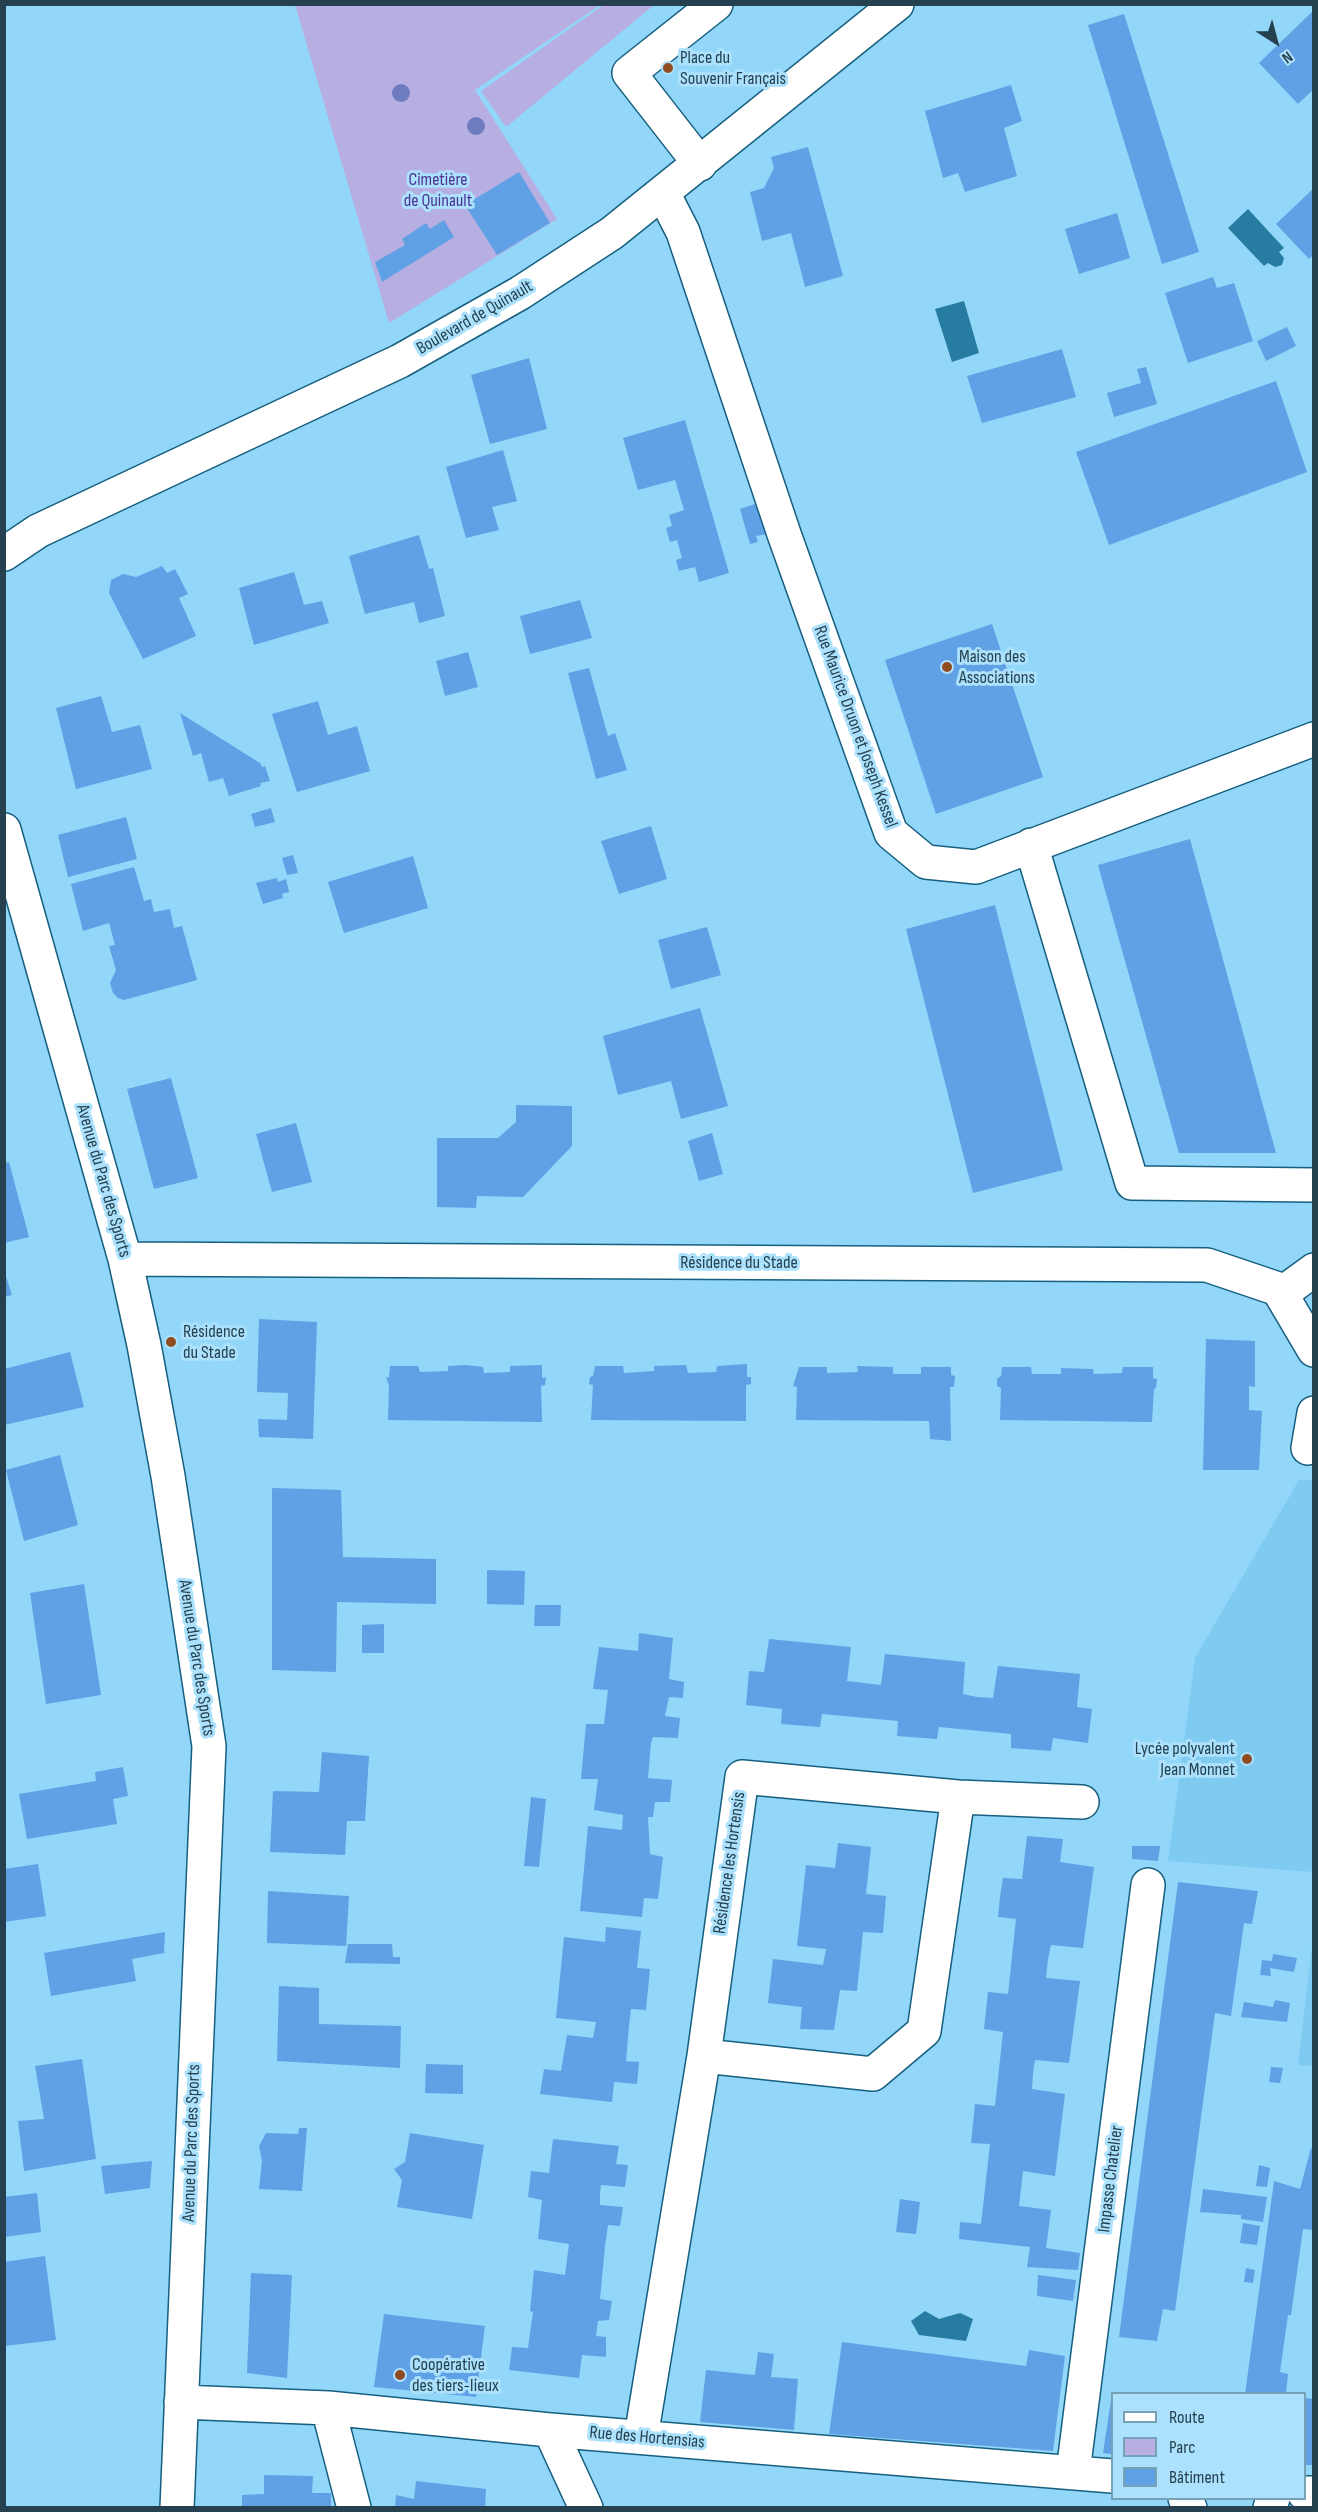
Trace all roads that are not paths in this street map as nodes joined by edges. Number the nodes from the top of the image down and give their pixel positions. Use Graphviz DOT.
graph roads {
  1 [pos="716,4"];
  2 [pos="882,9"];
  3 [pos="700,164"];
  4 [pos="663,193"];
  5 [pos="4,554"];
  6 [pos="1314,739"];
  7 [pos="4,830"];
  8 [pos="1031,845"];
  9 [pos="1314,1185"];
  10 [pos="125,1259"];
  11 [pos="1314,1270"];
  12 [pos="1281,1294"];
  13 [pos="1314,1350"];
  14 [pos="1314,1413"];
  15 [pos="1308,1448"];
  16 [pos="958,1797"];
  17 [pos="1082,1802"];
  18 [pos="1148,1885"];
  19 [pos="704,2056"];
  20 [pos="181,2402"];
  21 [pos="328,2408"];
  22 [pos="550,2430"];
  23 [pos="641,2438"];
  24 [pos="1073,2472"];
  25 [pos="1111,2476"];
  26 [pos="177,2508"];
  27 [pos="354,2508"];
  28 [pos="586,2508"];
  1 -- 3 [label="street"];
  2 -- 3 [label="street, Boulevard de Quinault"];
  3 -- 4 [label="street, Boulevard de Quinault"];
  4 -- 5 [label="street, Boulevard de Quinault"];
  4 -- 8 [label="street, Rue Maurice Druon et Joseph Kessel"];
  6 -- 8 [label="street, Rue Maurice Druon et Joseph Kessel"];
  7 -- 10 [label="street, Avenue du Parc des Sports"];
  8 -- 9 [label="street"];
  10 -- 12 [label="street, Résidence du Stade"];
  10 -- 20 [label="street, Avenue du Parc des Sports"];
  11 -- 12 [label="street"];
  12 -- 13 [label="street"];
  14 -- 15 [label="street"];
  16 -- 17 [label="street, Résidence les Hortensis"];
  16 -- 19 [label="street"];
  16 -- 19 [label="street, Résidence les Hortensis"];
  18 -- 24 [label="street, Impasse Chatelier"];
  19 -- 23 [label="street, Résidence les Hortensis"];
  20 -- 21 [label="street, Rue des Hortensias"];
  20 -- 26 [label="street, Avenue du Parc des Sports"];
  21 -- 22 [label="street, Rue des Hortensias"];
  21 -- 27 [label="street"];
  22 -- 23 [label="street, Rue des Hortensias"];
  22 -- 28 [label="street"];
  23 -- 24 [label="street, Rue des Hortensias"];
  24 -- 25 [label="street, Rue des Hortensias"];
}
